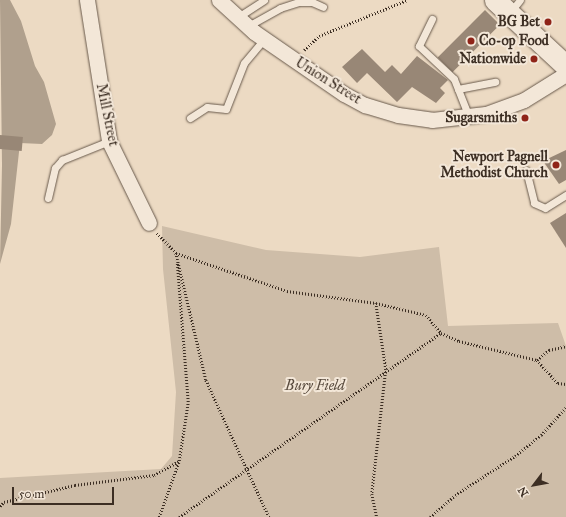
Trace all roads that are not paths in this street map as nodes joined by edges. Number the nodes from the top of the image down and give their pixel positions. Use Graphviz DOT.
graph roads {
  1 [pos="87,0"];
  2 [pos="219,0"];
  3 [pos="264,0"];
  4 [pos="508,4"];
  5 [pos="323,7"];
  6 [pos="432,19"];
  7 [pos="243,22"];
  8 [pos="264,39"];
  9 [pos="566,66"];
  10 [pos="566,74"];
  11 [pos="495,82"];
  12 [pos="458,89"];
  13 [pos="469,117"];
  14 [pos="190,118"];
  15 [pos="109,141"];
  16 [pos="526,170"];
  17 [pos="566,195"];
  18 [pos="48,198"];
  19 [pos="149,223"];
  1 -- 15 [label="street, Mill Street"];
  2 -- 7 [label="street, Union Street"];
  3 -- 7 [label="lane"];
  4 -- 9 [label="street"];
  5 -- 7 [label="lane"];
  6 -- 12 [label="lane"];
  7 -- 8 [label="street, Union Street"];
  8 -- 13 [label="street, Union Street"];
  8 -- 14 [label="lane"];
  10 -- 13 [label="street, Union Street"];
  11 -- 12 [label="lane"];
  12 -- 13 [label="lane"];
  15 -- 18 [label="lane"];
  15 -- 19 [label="street, Mill Street"];
  16 -- 17 [label="lane"];
}
